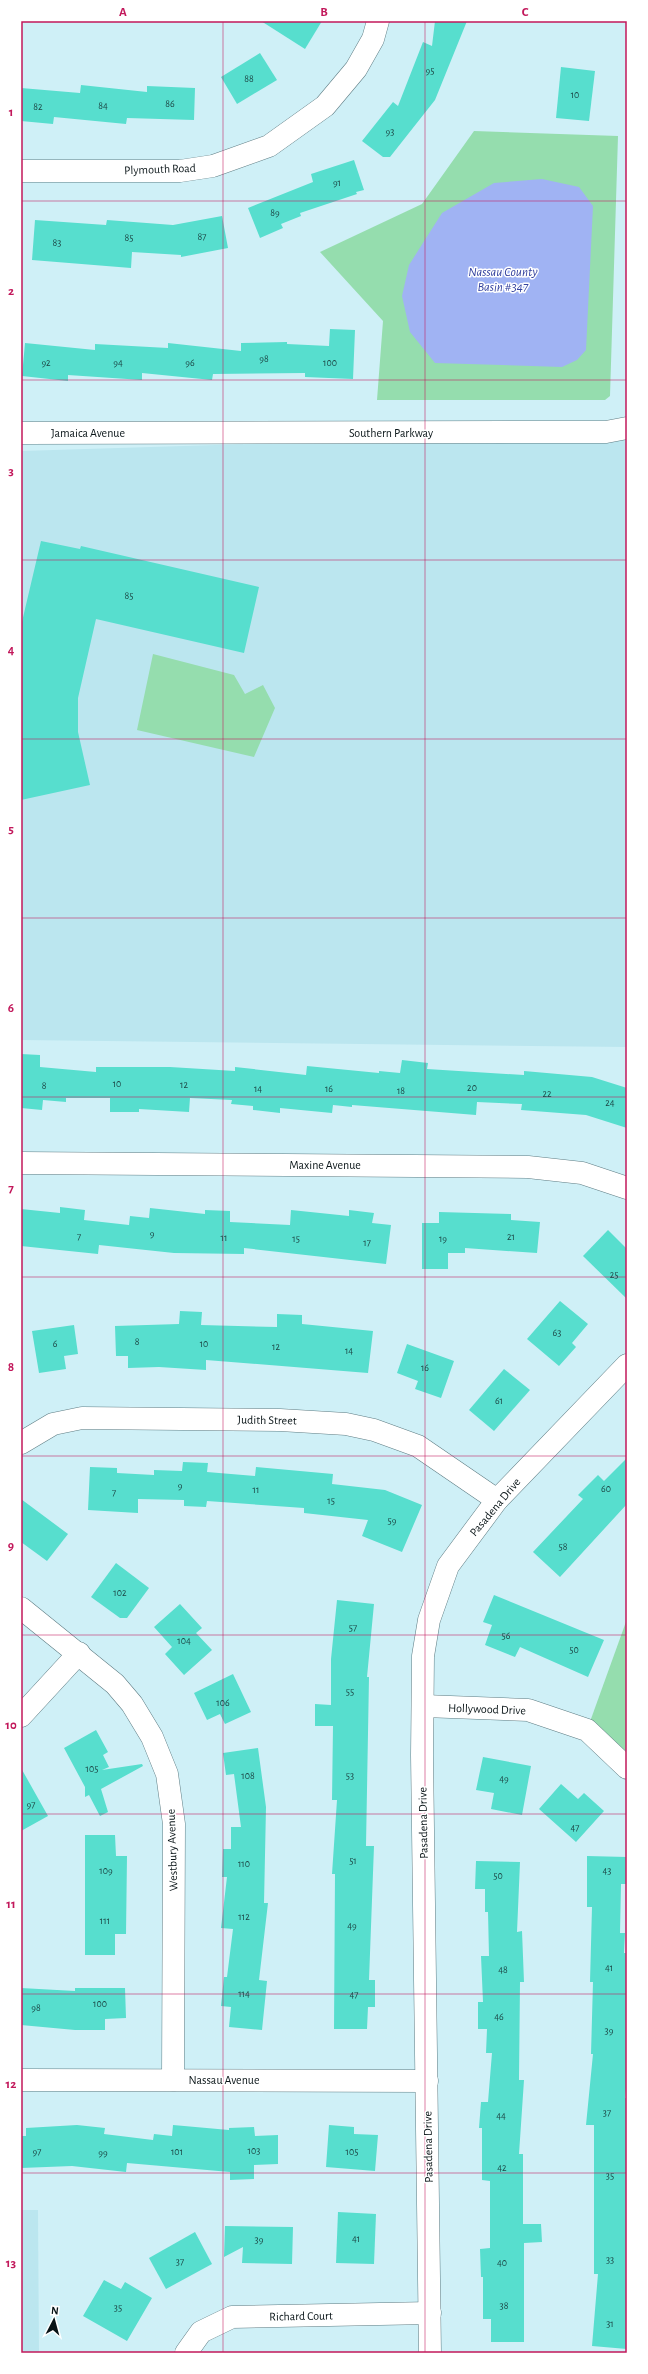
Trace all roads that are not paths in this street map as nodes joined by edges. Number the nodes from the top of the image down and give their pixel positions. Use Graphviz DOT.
graph roads {
  1 [pos="378,21"];
  2 [pos="21,171"];
  3 [pos="627,428"];
  4 [pos="21,433"];
  5 [pos="155,433"];
  6 [pos="21,1163"];
  7 [pos="627,1188"];
  8 [pos="627,1365"];
  9 [pos="21,1442"];
  10 [pos="497,1500"];
  11 [pos="21,1608"];
  12 [pos="79,1653"];
  13 [pos="424,1706"];
  14 [pos="21,1716"];
  15 [pos="627,1768"];
  16 [pos="21,2080"];
  17 [pos="173,2080"];
  18 [pos="427,2081"];
  19 [pos="430,2313"];
  20 [pos="186,2353"];
  21 [pos="430,2353"];
  1 -- 2 [label="street, Plymouth Road"];
  3 -- 5 [label="street, Southern Parkway"];
  4 -- 5 [label="street, Jamaica Avenue"];
  6 -- 7 [label="street, Maxine Avenue"];
  8 -- 10 [label="street, Pasadena Drive"];
  9 -- 10 [label="street, Judith Street"];
  10 -- 13 [label="street, Pasadena Drive"];
  11 -- 12 [label="street, Westbury Avenue"];
  12 -- 14 [label="street"];
  12 -- 17 [label="street, Westbury Avenue"];
  13 -- 15 [label="street, Hollywood Drive"];
  13 -- 18 [label="street, Pasadena Drive"];
  16 -- 17 [label="street, Nassau Avenue"];
  17 -- 18 [label="street, Nassau Avenue"];
  18 -- 19 [label="street, Pasadena Drive"];
  19 -- 20 [label="street, Richard Court"];
  19 -- 21 [label="street, Pasadena Drive"];
}
